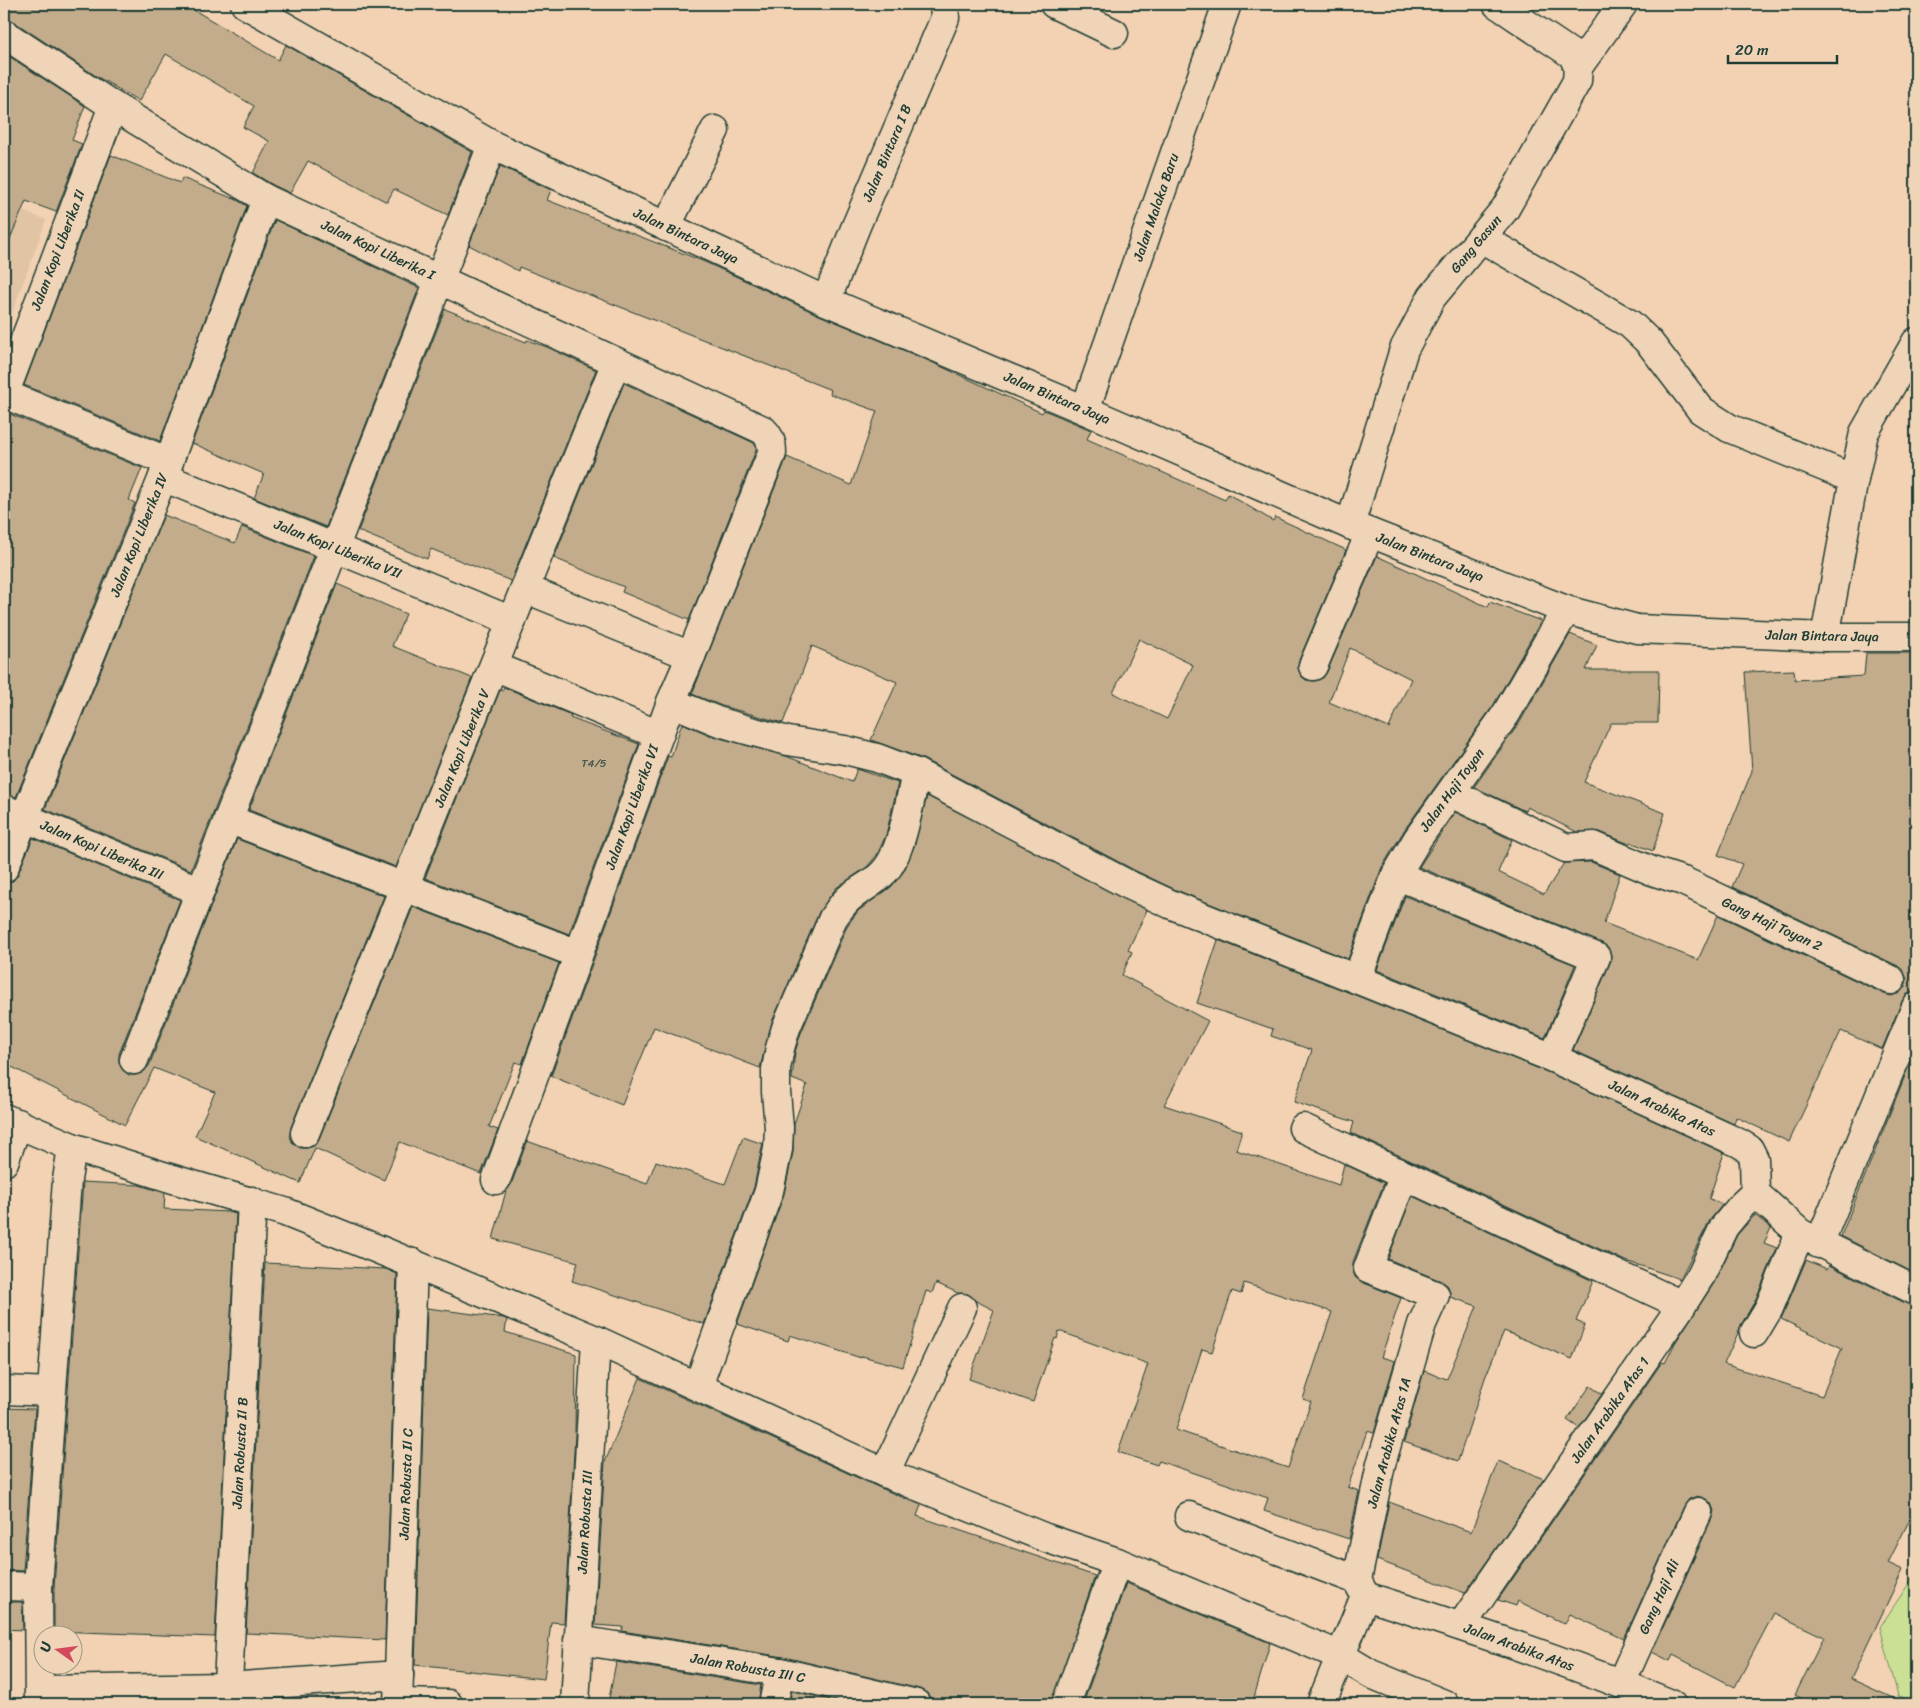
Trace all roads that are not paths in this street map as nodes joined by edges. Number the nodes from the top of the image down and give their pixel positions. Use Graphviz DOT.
graph roads {
  1 [pos="245,4"];
  2 [pos="944,4"];
  3 [pos="1054,4"];
  4 [pos="1227,4"];
  5 [pos="1497,4"];
  6 [pos="1623,4"];
  7 [pos="1114,32"];
  8 [pos="4,34"];
  9 [pos="1578,67"];
  10 [pos="113,106"];
  11 [pos="715,130"];
  12 [pos="492,145"];
  13 [pos="266,199"];
  14 [pos="666,227"];
  15 [pos="1481,238"];
  16 [pos="439,278"];
  17 [pos="826,301"];
  18 [pos="1916,342"];
  19 [pos="616,362"];
  20 [pos="4,395"];
  21 [pos="1085,410"];
  22 [pos="769,436"];
  23 [pos="166,470"];
  24 [pos="1854,479"];
  25 [pos="1360,529"];
  26 [pos="334,547"];
  27 [pos="526,589"];
  28 [pos="1566,610"];
  29 [pos="512,621"];
  30 [pos="1825,637"];
  31 [pos="1916,637"];
  32 [pos="691,656"];
  33 [pos="494,666"];
  34 [pos="1313,666"];
  35 [pos="671,702"];
  36 [pos="659,735"];
  37 [pos="916,773"];
  38 [pos="1451,793"];
  39 [pos="14,813"];
  40 [pos="228,819"];
  41 [pos="4,868"];
  42 [pos="1396,875"];
  43 [pos="406,887"];
  44 [pos="200,891"];
  45 [pos="578,954"];
  46 [pos="1357,980"];
  47 [pos="1891,980"];
  48 [pos="1916,1007"];
  49 [pos="1553,1058"];
  50 [pos="134,1060"];
  51 [pos="11,1120"];
  52 [pos="1302,1128"];
  53 [pos="305,1133"];
  54 [pos="72,1147"];
  55 [pos="4,1162"];
  56 [pos="1404,1175"];
  57 [pos="496,1180"];
  58 [pos="1755,1193"];
  59 [pos="252,1202"];
  60 [pos="1810,1238"];
  61 [pos="413,1263"];
  62 [pos="1916,1291"];
  63 [pos="1682,1305"];
  64 [pos="962,1308"];
  65 [pos="1754,1333"];
  66 [pos="596,1340"];
  67 [pos="698,1386"];
  68 [pos="4,1390"];
  69 [pos="51,1392"];
  70 [pos="884,1473"];
  71 [pos="1698,1512"];
  72 [pos="1189,1516"];
  73 [pos="1117,1562"];
  74 [pos="4,1586"];
  75 [pos="38,1587"];
  76 [pos="1361,1588"];
  77 [pos="1461,1626"];
  78 [pos="578,1640"];
  79 [pos="1341,1656"];
  80 [pos="780,1672"];
  81 [pos="399,1675"];
  82 [pos="1620,1683"];
  83 [pos="228,1696"];
  84 [pos="40,1697"];
  85 [pos="398,1704"];
  86 [pos="448,1704"];
  87 [pos="574,1704"];
  88 [pos="774,1704"];
  89 [pos="916,1704"];
  90 [pos="1066,1704"];
  91 [pos="1321,1704"];
  92 [pos="1444,1704"];
  93 [pos="1671,1704"];
  1 -- 12 [label="street, Jalan Bintara Jaya"];
  2 -- 17 [label="street, Jalan Bintara I B"];
  3 -- 7 [label="street"];
  4 -- 21 [label="street, Jalan Malaka Baru"];
  5 -- 9 [label="street"];
  6 -- 9 [label="street"];
  8 -- 10 [label="street, Jalan Kopi Liberika I"];
  9 -- 15 [label="street, Gang Gasun"];
  10 -- 13 [label="street, Jalan Kopi Liberika I"];
  10 -- 20 [label="street, Jalan Kopi Liberika II"];
  11 -- 14 [label="street"];
  12 -- 14 [label="street, Jalan Bintara Jaya"];
  12 -- 16 [label="street"];
  13 -- 16 [label="street, Jalan Kopi Liberika I"];
  13 -- 23 [label="street, Jalan Kopi Liberika IV"];
  14 -- 17 [label="street, Jalan Bintara Jaya"];
  15 -- 24 [label="street"];
  15 -- 25 [label="street, Gang Gasun"];
  16 -- 19 [label="street, Jalan Kopi Liberika I"];
  16 -- 26 [label="street"];
  17 -- 21 [label="street, Jalan Bintara Jaya"];
  18 -- 24 [label="street"];
  19 -- 22 [label="street, Jalan Kopi Liberika I"];
  19 -- 27 [label="street, Jalan Kopi Liberika V"];
  20 -- 23 [label="street, Jalan Kopi Liberika VII"];
  21 -- 25 [label="street, Jalan Bintara Jaya"];
  22 -- 32 [label="street, Jalan Kopi Liberika VI"];
  23 -- 26 [label="street, Jalan Kopi Liberika VII"];
  23 -- 39 [label="street, Jalan Kopi Liberika IV"];
  24 -- 30 [label="street"];
  25 -- 28 [label="street, Jalan Bintara Jaya"];
  25 -- 34 [label="street, Gang Gasun"];
  26 -- 29 [label="street, Jalan Kopi Liberika VII"];
  26 -- 40 [label="street"];
  27 -- 29 [label="street, Jalan Kopi Liberika V"];
  27 -- 32 [label="street"];
  28 -- 30 [label="street, Jalan Bintara Jaya"];
  28 -- 38 [label="street, Jalan Haji Toyan"];
  29 -- 33 [label="street, Jalan Kopi Liberika V"];
  30 -- 31 [label="street, Jalan Bintara Jaya"];
  32 -- 35 [label="street, Jalan Kopi Liberika VI"];
  33 -- 36 [label="street"];
  33 -- 43 [label="street, Jalan Kopi Liberika V"];
  35 -- 36 [label="street, Jalan Kopi Liberika VI"];
  35 -- 37 [label="street, Jalan Arabika Atas"];
  36 -- 45 [label="street, Jalan Kopi Liberika VI"];
  37 -- 46 [label="street, Jalan Arabika Atas"];
  37 -- 67 [label="street"];
  38 -- 42 [label="street, Jalan Haji Toyan"];
  38 -- 47 [label="street, Gang Haji Toyan 2"];
  39 -- 41 [label="street, Jalan Kopi Liberika IV"];
  39 -- 44 [label="street, Jalan Kopi Liberika III"];
  40 -- 43 [label="street"];
  40 -- 44 [label="street"];
  42 -- 46 [label="street, Jalan Haji Toyan"];
  42 -- 49 [label="street"];
  43 -- 45 [label="street"];
  43 -- 53 [label="street, Jalan Kopi Liberika V"];
  44 -- 50 [label="street"];
  45 -- 57 [label="street, Jalan Kopi Liberika VI"];
  46 -- 49 [label="street, Jalan Arabika Atas"];
  48 -- 60 [label="street"];
  49 -- 58 [label="street, Jalan Arabika Atas"];
  51 -- 54 [label="street"];
  51 -- 55 [label="street"];
  52 -- 56 [label="street"];
  54 -- 59 [label="street"];
  54 -- 69 [label="street"];
  56 -- 63 [label="street"];
  56 -- 76 [label="street, Jalan Arabika Atas 1A"];
  58 -- 60 [label="street"];
  58 -- 63 [label="street, Jalan Arabika Atas 1"];
  59 -- 61 [label="street"];
  59 -- 83 [label="street, Jalan Robusta II B"];
  60 -- 62 [label="street"];
  60 -- 65 [label="street"];
  61 -- 66 [label="street"];
  61 -- 81 [label="street, Jalan Robusta II C"];
  63 -- 77 [label="street, Jalan Arabika Atas 1"];
  64 -- 70 [label="street"];
  66 -- 67 [label="street"];
  66 -- 78 [label="street, Jalan Robusta III"];
  67 -- 70 [label="street"];
  68 -- 69 [label="street"];
  69 -- 75 [label="street"];
  70 -- 73 [label="street"];
  71 -- 82 [label="street, Gang Haji Ali"];
  72 -- 76 [label="street, Jalan Arabika Atas"];
  73 -- 79 [label="street"];
  73 -- 90 [label="street"];
  74 -- 75 [label="street"];
  75 -- 84 [label="street"];
  76 -- 77 [label="street, Jalan Arabika Atas"];
  76 -- 79 [label="street, Jalan Arabika Atas 1A"];
  77 -- 82 [label="street, Jalan Arabika Atas"];
  78 -- 80 [label="street, Jalan Robusta III C"];
  78 -- 87 [label="street, Jalan Robusta III"];
  79 -- 91 [label="street, Jalan Arabika Atas 1A"];
  79 -- 92 [label="street"];
  80 -- 88 [label="street"];
  80 -- 89 [label="street, Jalan Robusta III C"];
  81 -- 83 [label="street"];
  81 -- 85 [label="street, Jalan Robusta II C"];
  82 -- 93 [label="street, Jalan Arabika Atas"];
  83 -- 84 [label="street"];
  85 -- 86 [label="street"];
}
